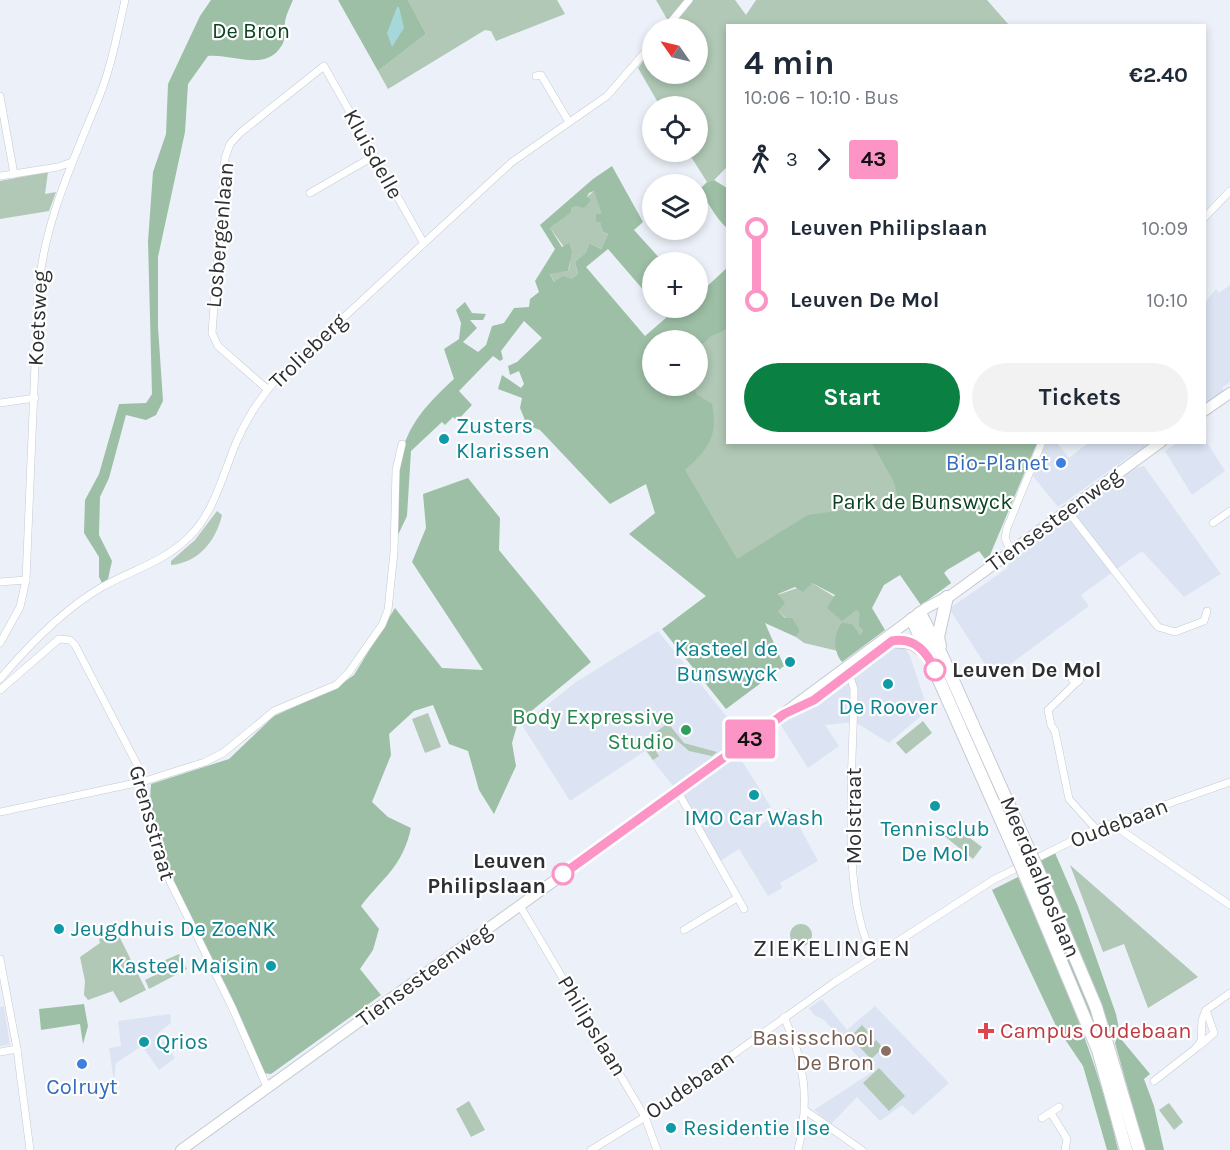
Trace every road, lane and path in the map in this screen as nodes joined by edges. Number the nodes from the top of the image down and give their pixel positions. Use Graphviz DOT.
graph roads {
  1 [pos="125,0"];
  2 [pos="689,0"];
  3 [pos="674,18"];
  4 [pos="642,56"];
  5 [pos="324,66"];
  6 [pos="536,76"];
  7 [pos="0,96"];
  8 [pos="569,122"];
  9 [pos="374,156"];
  10 [pos="72,162"];
  11 [pos="14,174"];
  12 [pos="0,176"];
  13 [pos="1230,190"];
  14 [pos="310,193"];
  15 [pos="1206,216"];
  16 [pos="423,242"];
  17 [pos="267,389"];
  18 [pos="1230,393"];
  19 [pos="35,398"];
  20 [pos="0,403"];
  21 [pos="1206,410"];
  22 [pos="402,444"];
  23 [pos="1041,444"];
  24 [pos="1158,444"];
  25 [pos="1067,510"];
  26 [pos="1230,511"];
  27 [pos="1213,523"];
  28 [pos="1011,552"];
  29 [pos="26,580"];
  30 [pos="0,582"];
  31 [pos="947,597"];
  32 [pos="1207,611"];
  33 [pos="917,619"];
  34 [pos="892,641"];
  35 [pos="0,643"];
  36 [pos="937,659"];
  37 [pos="849,674"];
  38 [pos="0,679"];
  39 [pos="1077,681"];
  40 [pos="0,690"];
  41 [pos="784,714"];
  42 [pos="145,781"];
  43 [pos="1230,782"];
  44 [pos="678,792"];
  45 [pos="0,812"];
  46 [pos="1118,822"];
  47 [pos="1096,830"];
  48 [pos="737,898"];
  49 [pos="1230,905"];
  50 [pos="520,906"];
  51 [pos="744,909"];
  52 [pos="684,930"];
  53 [pos="874,956"];
  54 [pos="0,959"];
  55 [pos="1,970"];
  56 [pos="1230,993"];
  57 [pos="1206,1010"];
  58 [pos="784,1017"];
  59 [pos="17,1049"];
  60 [pos="1195,1049"];
  61 [pos="0,1052"];
  62 [pos="1154,1081"];
  63 [pos="268,1089"];
  64 [pos="1059,1107"];
  65 [pos="806,1111"];
  66 [pos="1051,1113"];
  67 [pos="645,1117"];
  68 [pos="1042,1118"];
  69 [pos="188,1148"];
  70 [pos="30,1150"];
  71 [pos="591,1150"];
  72 [pos="657,1150"];
  73 [pos="798,1150"];
  74 [pos="862,1150"];
  75 [pos="1065,1150"];
  76 [pos="1126,1150"];
  77 [pos="1139,1150"];
  1 -- 10 [label="street, Koetsweg"];
  2 -- 3 [label="street"];
  4 -- 8 [label="street, Trolieberg"];
  5 -- 9 [label="street, Kluisdelle"];
  5 -- 17 [label="street, Losbergenlaan"];
  6 -- 8 [label="street"];
  7 -- 11 [label="street"];
  8 -- 16 [label="street, Trolieberg"];
  9 -- 14 [label="street"];
  9 -- 16 [label="street, Kluisdelle"];
  10 -- 11 [label="street"];
  10 -- 19 [label="street, Koetsweg"];
  11 -- 12 [label="street"];
  13 -- 15 [label="street"];
  16 -- 17 [label="street, Trolieberg"];
  17 -- 38 [label="street, Trolieberg"];
  18 -- 21 [label="main road"];
  19 -- 20 [label="street"];
  19 -- 29 [label="street, Koetsweg"];
  22 -- 42 [label="street"];
  23 -- 28 [label="street"];
  24 -- 25 [label="main road, Tiensesteenweg"];
  25 -- 28 [label="main road, Tiensesteenweg"];
  25 -- 32 [label="street"];
  26 -- 27 [label="street"];
  28 -- 31 [label="main road, Tiensesteenweg"];
  29 -- 30 [label="street"];
  29 -- 35 [label="street, Koetsweg"];
  31 -- 33 [label="main road, Tiensesteenweg"];
  31 -- 36 [label="highway"];
  33 -- 34 [label="main road, Tiensesteenweg"];
  33 -- 36 [label="highway, Meerdaalboslaan"];
  33 -- 41 [label="main road, Tiensesteenweg"];
  34 -- 36 [label="highway"];
  34 -- 37 [label="main road, Tiensesteenweg"];
  36 -- 76 [label="highway, Meerdaalboslaan, bridge"];
  36 -- 77 [label="highway, Meerdaalboslaan, bridge"];
  37 -- 41 [label="main road, Tiensesteenweg"];
  37 -- 53 [label="street, Molstraat"];
  39 -- 47 [label="street"];
  40 -- 42 [label="street, Grensstraat"];
  41 -- 44 [label="main road, Tiensesteenweg"];
  42 -- 45 [label="street"];
  42 -- 63 [label="street, Grensstraat"];
  43 -- 46 [label="street, Oudebaan"];
  44 -- 48 [label="street"];
  44 -- 50 [label="main road, Tiensesteenweg"];
  46 -- 47 [label="street, Oudebaan"];
  46 -- 49 [label="street"];
  47 -- 53 [label="street, Oudebaan"];
  48 -- 51 [label="street"];
  48 -- 52 [label="street"];
  50 -- 63 [label="main road, Tiensesteenweg"];
  50 -- 67 [label="street, Philipslaan"];
  53 -- 58 [label="street, Oudebaan"];
  54 -- 55 [label="street"];
  55 -- 59 [label="street"];
  56 -- 57 [label="street"];
  57 -- 60 [label="street"];
  57 -- 60 [label="street"];
  58 -- 65 [label="street"];
  58 -- 67 [label="street, Oudebaan"];
  59 -- 61 [label="street"];
  59 -- 70 [label="street"];
  60 -- 62 [label="street"];
  63 -- 69 [label="main road, Tiensesteenweg"];
  64 -- 66 [label="street"];
  65 -- 73 [label="street"];
  65 -- 74 [label="street"];
  66 -- 68 [label="street"];
  66 -- 75 [label="street"];
  67 -- 71 [label="street, Oudebaan"];
  67 -- 72 [label="street, Philipslaan"];
}
